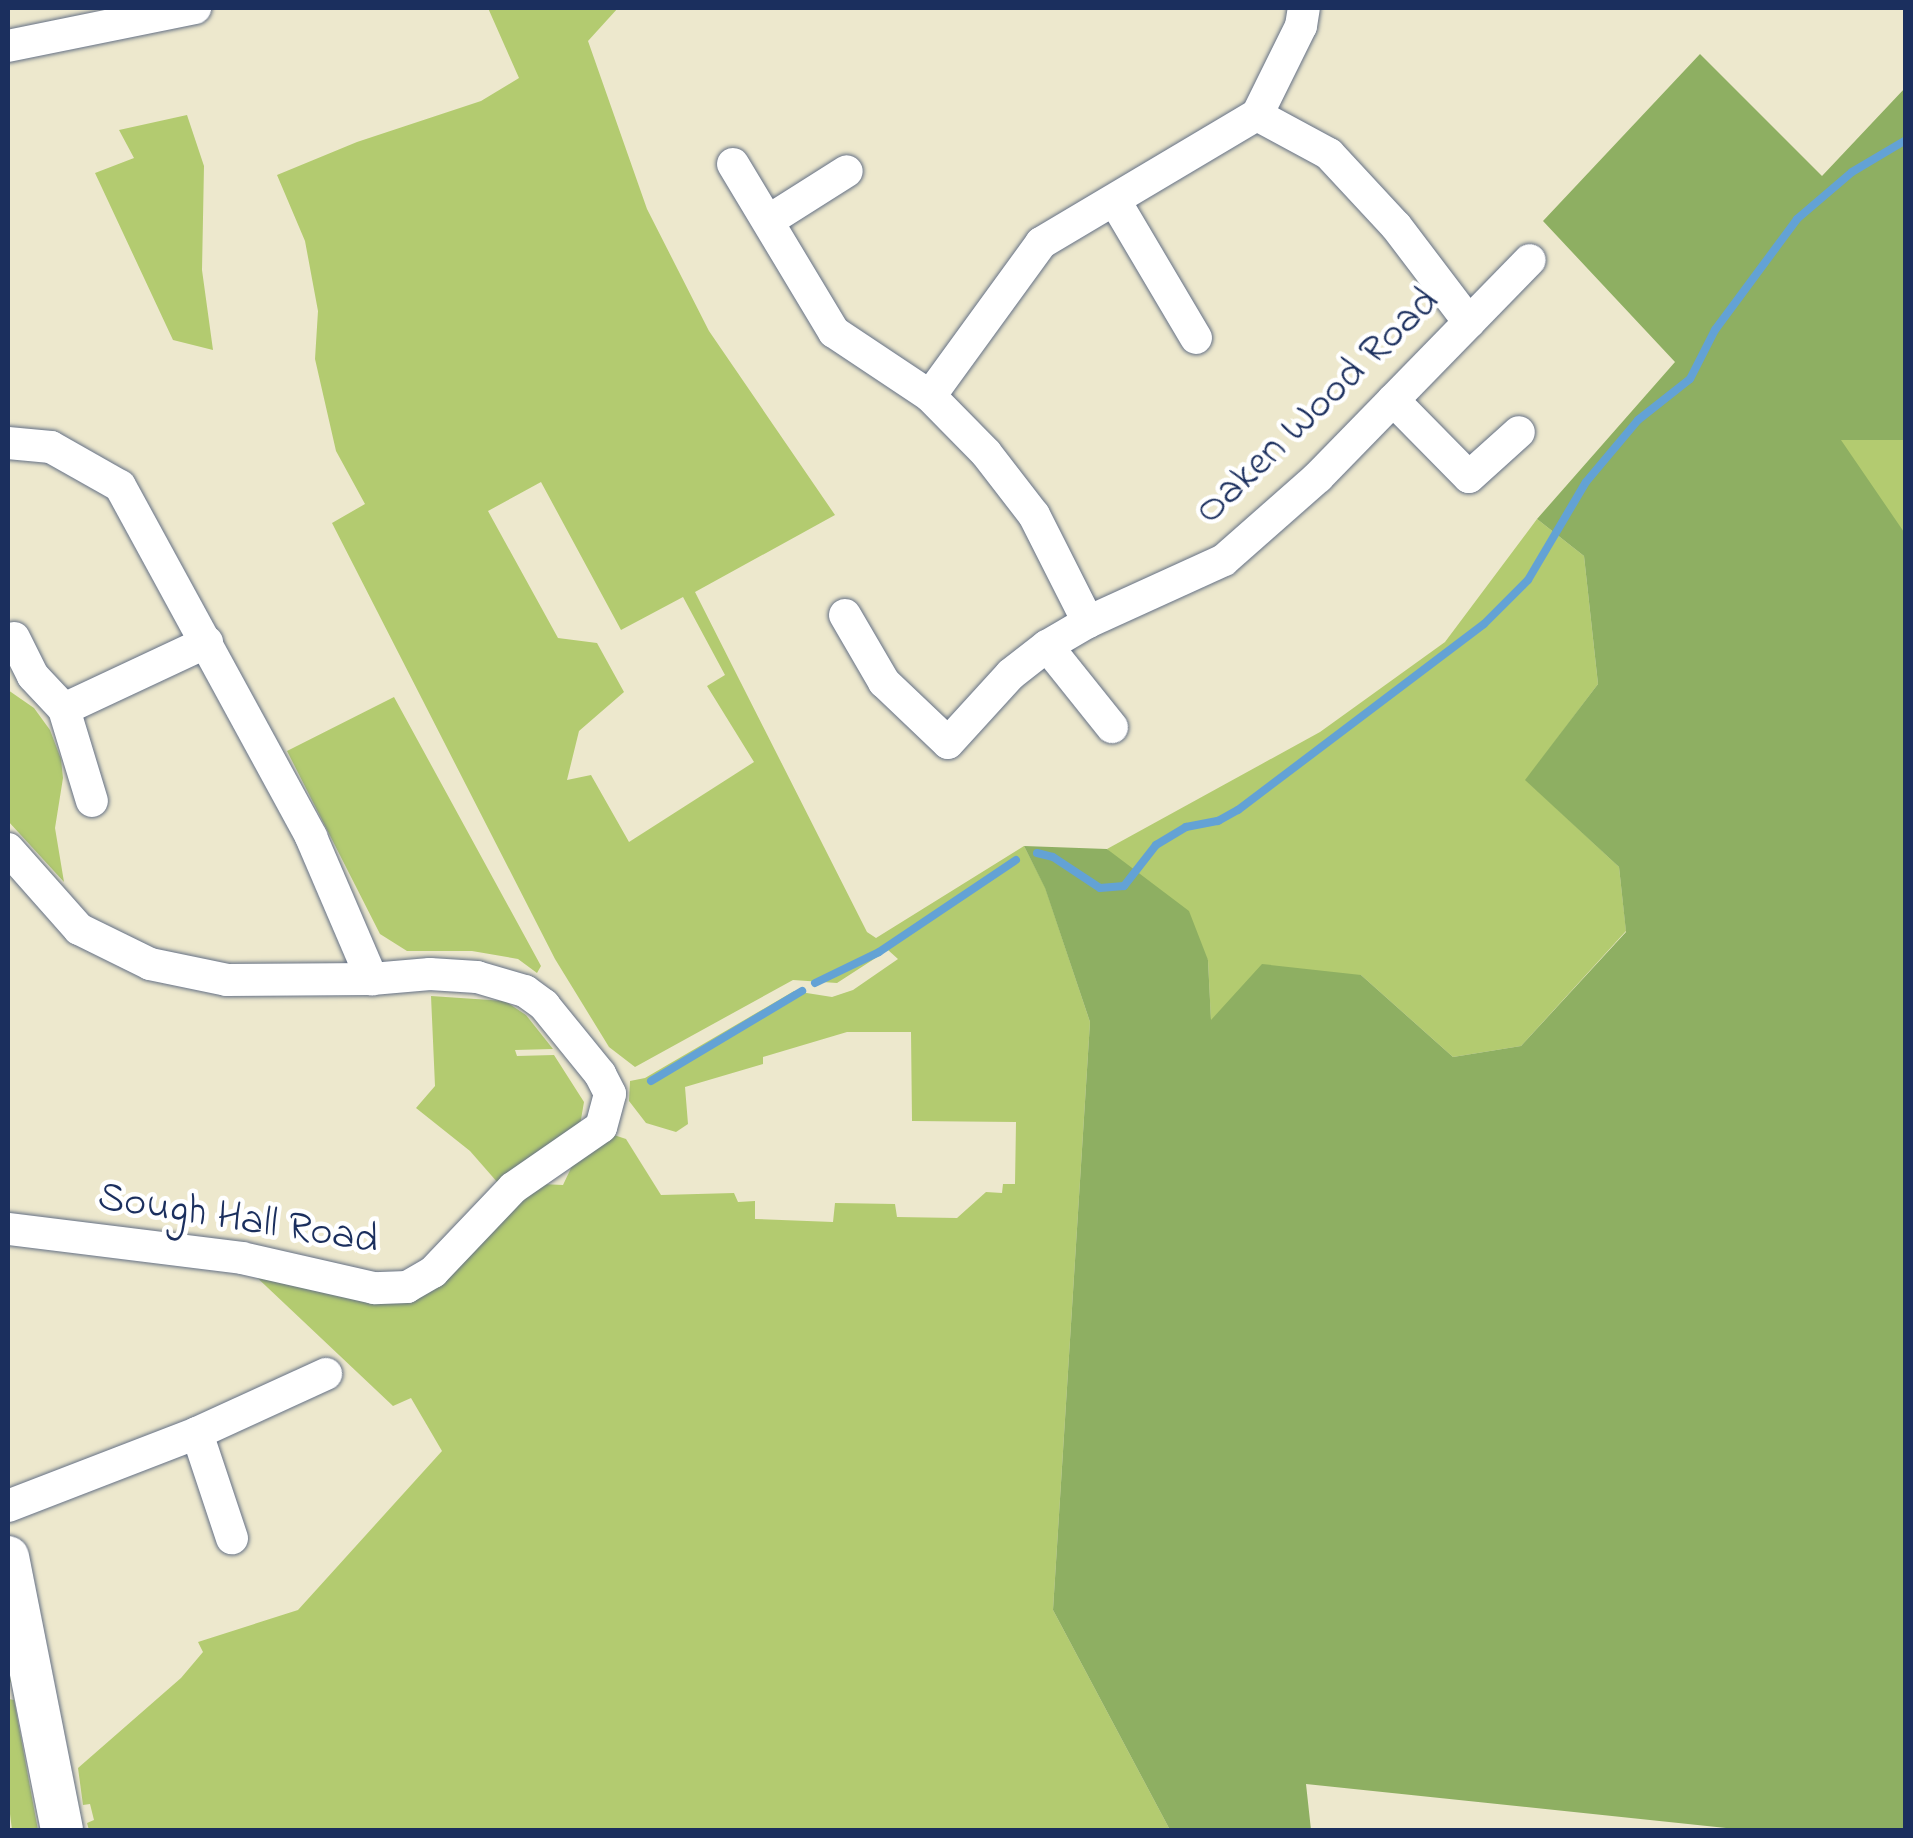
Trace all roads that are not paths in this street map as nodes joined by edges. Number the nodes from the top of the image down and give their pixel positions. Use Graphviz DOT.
graph roads {
  1 [pos="195,8"];
  2 [pos="1304,8"];
  3 [pos="8,46"];
  4 [pos="1257,115"];
  5 [pos="733,164"];
  6 [pos="847,171"];
  7 [pos="1115,201"];
  8 [pos="768,221"];
  9 [pos="1530,260"];
  10 [pos="1469,322"];
  11 [pos="1196,338"];
  12 [pos="930,396"];
  13 [pos="1392,400"];
  14 [pos="1519,432"];
  15 [pos="8,443"];
  16 [pos="845,615"];
  17 [pos="1088,622"];
  18 [pos="14,638"];
  19 [pos="207,642"];
  20 [pos="1047,646"];
  21 [pos="64,709"];
  22 [pos="1112,726"];
  23 [pos="92,801"];
  24 [pos="8,849"];
  25 [pos="372,979"];
  26 [pos="8,1229"];
  27 [pos="326,1374"];
  28 [pos="196,1433"];
  29 [pos="8,1506"];
  30 [pos="232,1538"];
  31 [pos="9,1574"];
  32 [pos="62,1830"];
  1 -- 3 [label="street"];
  2 -- 4 [label="street"];
  4 -- 7 [label="street"];
  4 -- 10 [label="street"];
  5 -- 8 [label="street"];
  6 -- 8 [label="street"];
  7 -- 11 [label="street"];
  7 -- 12 [label="street"];
  8 -- 12 [label="street"];
  9 -- 10 [label="street, Oaken Wood Road"];
  10 -- 13 [label="street, Oaken Wood Road"];
  12 -- 17 [label="street"];
  13 -- 14 [label="street"];
  13 -- 17 [label="street, Oaken Wood Road"];
  15 -- 19 [label="street"];
  16 -- 20 [label="street, Oaken Wood Road"];
  17 -- 20 [label="street, Oaken Wood Road"];
  18 -- 21 [label="street"];
  19 -- 21 [label="street"];
  19 -- 25 [label="street"];
  20 -- 22 [label="street"];
  21 -- 23 [label="street"];
  24 -- 25 [label="street"];
  25 -- 26 [label="street, Sough Hall Road"];
  27 -- 28 [label="street"];
  28 -- 29 [label="street"];
  28 -- 30 [label="street"];
  31 -- 32 [label="main road"];
}
